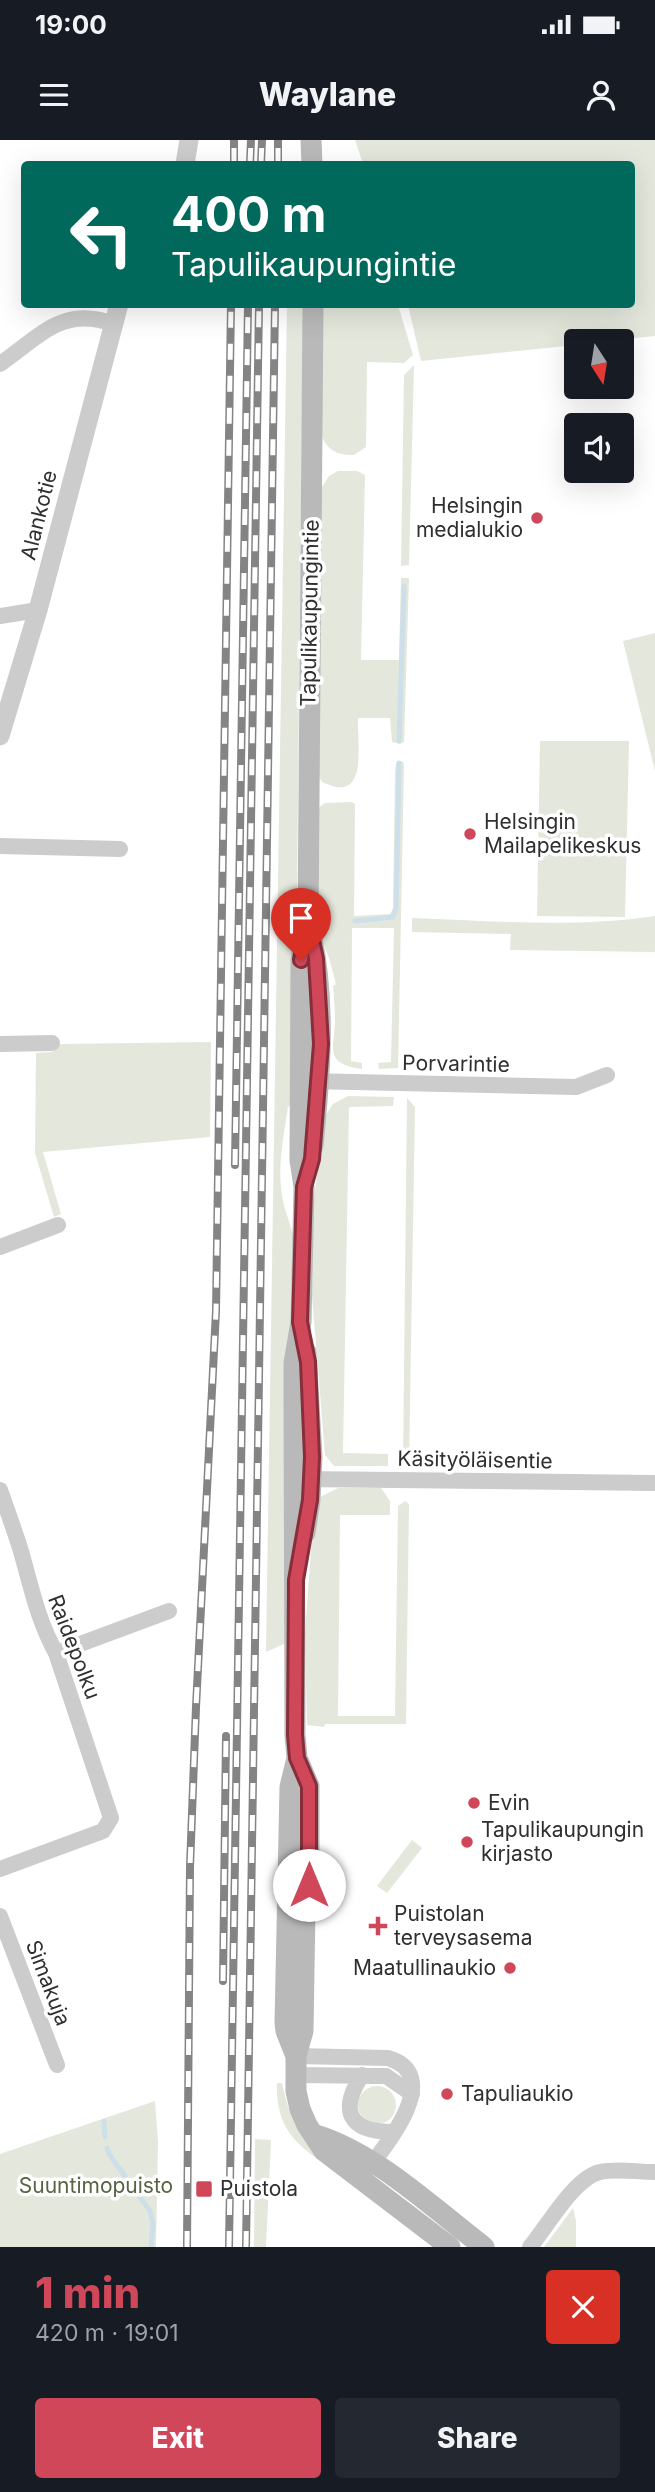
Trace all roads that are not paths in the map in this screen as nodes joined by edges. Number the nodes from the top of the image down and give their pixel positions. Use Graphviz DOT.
graph roads {
  1 [pos="190,140"];
  2 [pos="311,140"];
  3 [pos="186,161"];
  4 [pos="312,161"];
  5 [pos="117,308"];
  6 [pos="313,308"];
  7 [pos="113,324"];
  8 [pos="0,364"];
  9 [pos="38,610"];
  10 [pos="0,616"];
  11 [pos="0,736"];
  12 [pos="0,846"];
  13 [pos="120,849"];
  14 [pos="52,1043"];
  15 [pos="0,1044"];
  16 [pos="607,1075"];
  17 [pos="310,1081"];
  18 [pos="58,1225"];
  19 [pos="0,1247"];
  20 [pos="303,1479"];
  21 [pos="655,1483"];
  22 [pos="0,1490"];
  23 [pos="169,1611"];
  24 [pos="56,1653"];
  25 [pos="0,1869"];
  26 [pos="0,1916"];
  27 [pos="57,2065"];
  28 [pos="296,2066"];
  29 [pos="362,2076"];
  30 [pos="412,2094"];
  31 [pos="393,2132"];
  32 [pos="366,2171"];
  33 [pos="655,2172"];
  34 [pos="450,2247"];
  35 [pos="484,2247"];
  36 [pos="530,2247"];
  1 -- 3 [label="street"];
  2 -- 4 [label="main road"];
  5 -- 7 [label="street, Alankotie"];
  6 -- 17 [label="main road, Tapulikaupungintie"];
  7 -- 8 [label="street"];
  7 -- 9 [label="street, Alankotie"];
  9 -- 10 [label="street"];
  9 -- 11 [label="street, Alankotie"];
  12 -- 13 [label="street"];
  14 -- 15 [label="street"];
  16 -- 17 [label="street, Porvarintie"];
  17 -- 20 [label="main road, Tapulikaupungintie"];
  18 -- 19 [label="street"];
  20 -- 21 [label="street, Käsityöläisentie"];
  20 -- 28 [label="main road, Tapulikaupungintie"];
  22 -- 24 [label="street, Raidepolku"];
  23 -- 24 [label="street"];
  24 -- 25 [label="street, Raidepolku"];
  26 -- 27 [label="street, Simakuja"];
  28 -- 29 [label="street"];
  28 -- 30 [label="street"];
  28 -- 32 [label="main road, Tapulikaupungintie"];
  29 -- 30 [label="street"];
  29 -- 31 [label="street"];
  30 -- 31 [label="street"];
  31 -- 32 [label="street"];
  32 -- 34 [label="main road, Tapulikaupungintie"];
  32 -- 35 [label="main road, Tapulikaupungintie"];
  33 -- 36 [label="street"];
}
